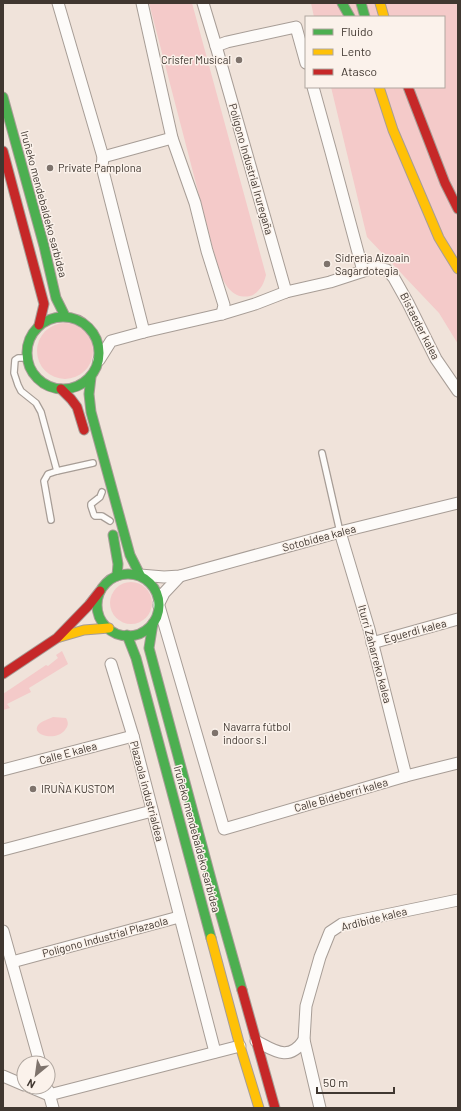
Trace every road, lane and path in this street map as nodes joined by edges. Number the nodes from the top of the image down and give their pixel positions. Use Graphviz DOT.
graph roads {
  1 [pos="58,3"];
  2 [pos="142,3"];
  3 [pos="203,3"];
  4 [pos="342,3"];
  5 [pos="361,3"];
  6 [pos="380,3"];
  7 [pos="349,16"];
  8 [pos="365,16"];
  9 [pos="384,16"];
  10 [pos="216,46"];
  11 [pos="305,60"];
  12 [pos="313,88"];
  13 [pos="379,88"];
  14 [pos="388,88"];
  15 [pos="408,88"];
  16 [pos="3,97"];
  17 [pos="397,114"];
  18 [pos="172,138"];
  19 [pos="3,151"];
  20 [pos="103,157"];
  21 [pos="458,210"];
  22 [pos="448,236"];
  23 [pos="458,257"];
  24 [pos="458,269"];
  25 [pos="363,271"];
  26 [pos="286,292"];
  27 [pos="222,314"];
  28 [pos="65,316"];
  29 [pos="39,325"];
  30 [pos="144,332"];
  31 [pos="27,358"];
  32 [pos="100,360"];
  33 [pos="91,376"];
  34 [pos="60,389"];
  35 [pos="458,391"];
  36 [pos="87,442"];
  37 [pos="322,453"];
  38 [pos="93,463"];
  39 [pos="57,471"];
  40 [pos="101,488"];
  41 [pos="458,503"];
  42 [pos="51,520"];
  43 [pos="110,521"];
  44 [pos="340,532"];
  45 [pos="140,575"];
  46 [pos="117,576"];
  47 [pos="180,576"];
  48 [pos="100,591"];
  49 [pos="159,605"];
  50 [pos="458,619"];
  51 [pos="153,623"];
  52 [pos="109,628"];
  53 [pos="127,635"];
  54 [pos="57,638"];
  55 [pos="372,643"];
  56 [pos="111,664"];
  57 [pos="5,674"];
  58 [pos="133,736"];
  59 [pos="458,763"];
  60 [pos="3,770"];
  61 [pos="406,776"];
  62 [pos="152,811"];
  63 [pos="3,850"];
  64 [pos="458,900"];
  65 [pos="180,917"];
  66 [pos="4,940"];
  67 [pos="12,962"];
  68 [pos="304,1040"];
  69 [pos="256,1041"];
  70 [pos="240,1046"];
  71 [pos="215,1052"];
  72 [pos="38,1055"];
  73 [pos="3,1076"];
  74 [pos="16,1082"];
  75 [pos="56,1089"];
  76 [pos="49,1095"];
  77 [pos="53,1108"];
  78 [pos="259,1108"];
  79 [pos="274,1108"];
  80 [pos="320,1108"];
  1 -- 20 [label="street"];
  2 -- 18 [label="street"];
  3 -- 10 [label="street, Polígono Industrial Iruregaña"];
  4 -- 7 [label="main road"];
  5 -- 8 [label="main road"];
  6 -- 9 [label="main road"];
  10 -- 11 [label="street"];
  10 -- 26 [label="street, Polígono Industrial Iruregaña"];
  12 -- 25 [label="street"];
  13 -- 24 [label="main road"];
  14 -- 17 [label="main road"];
  15 -- 21 [label="main road"];
  16 -- 28 [label="main road, Iruñeko mendebaldeko sarbidea"];
  18 -- 20 [label="street"];
  18 -- 27 [label="street"];
  19 -- 29 [label="main road"];
  20 -- 30 [label="street"];
  22 -- 23 [label="main road"];
  25 -- 26 [label="street"];
  25 -- 35 [label="street, Bistaeder kalea"];
  26 -- 27 [label="street"];
  27 -- 30 [label="street"];
  28 -- 29 [label="main road"];
  28 -- 32 [label="main road"];
  29 -- 31 [label="main road"];
  30 -- 32 [label="street"];
  31 -- 34 [label="main road"];
  31 -- 39 [label="lane"];
  32 -- 33 [label="main road"];
  33 -- 34 [label="main road"];
  33 -- 45 [label="main road"];
  34 -- 36 [label="main road"];
  37 -- 44 [label="lane"];
  38 -- 39 [label="lane"];
  39 -- 42 [label="lane"];
  40 -- 43 [label="main road"];
  40 -- 43 [label="lane"];
  41 -- 44 [label="street, Sotobidea kalea"];
  43 -- 46 [label="main road"];
  44 -- 47 [label="street, Sotobidea kalea"];
  44 -- 55 [label="street, Iturri Zaharreko kalea"];
  45 -- 46 [label="main road"];
  45 -- 47 [label="street, Sotobidea kalea"];
  45 -- 49 [label="main road"];
  46 -- 48 [label="main road"];
  47 -- 49 [label="street"];
  48 -- 52 [label="main road"];
  48 -- 54 [label="main road"];
  49 -- 51 [label="main road"];
  49 -- 61 [label="street, Calle Bideberri kalea"];
  50 -- 55 [label="street, Eguerdi kalea"];
  51 -- 53 [label="main road"];
  51 -- 69 [label="main road, Iruñeko mendebaldeko sarbidea"];
  52 -- 53 [label="main road"];
  52 -- 54 [label="main road"];
  53 -- 70 [label="main road, Iruñeko mendebaldeko sarbidea"];
  54 -- 57 [label="main road"];
  55 -- 61 [label="street, Iturri Zaharreko kalea"];
  56 -- 58 [label="street, Plazaola industrialdea"];
  58 -- 60 [label="street, Calle E kalea"];
  58 -- 62 [label="street, Plazaola industrialdea"];
  59 -- 61 [label="street, Calle Bideberri kalea"];
  62 -- 63 [label="street"];
  62 -- 65 [label="street, Plazaola industrialdea"];
  64 -- 68 [label="street, Ardibide kalea"];
  65 -- 67 [label="street, Polígono Industrial Plazaola"];
  65 -- 71 [label="street, Polígono Industrial Plazaola"];
  66 -- 67 [label="street"];
  67 -- 72 [label="street"];
  68 -- 69 [label="street"];
  68 -- 80 [label="street, Ardibide kalea"];
  69 -- 79 [label="main road, Iruñeko mendebaldeko sarbidea"];
  70 -- 71 [label="street"];
  70 -- 78 [label="main road, Iruñeko mendebaldeko sarbidea"];
  71 -- 75 [label="street"];
  73 -- 74 [label="street"];
  76 -- 77 [label="street"];
}
